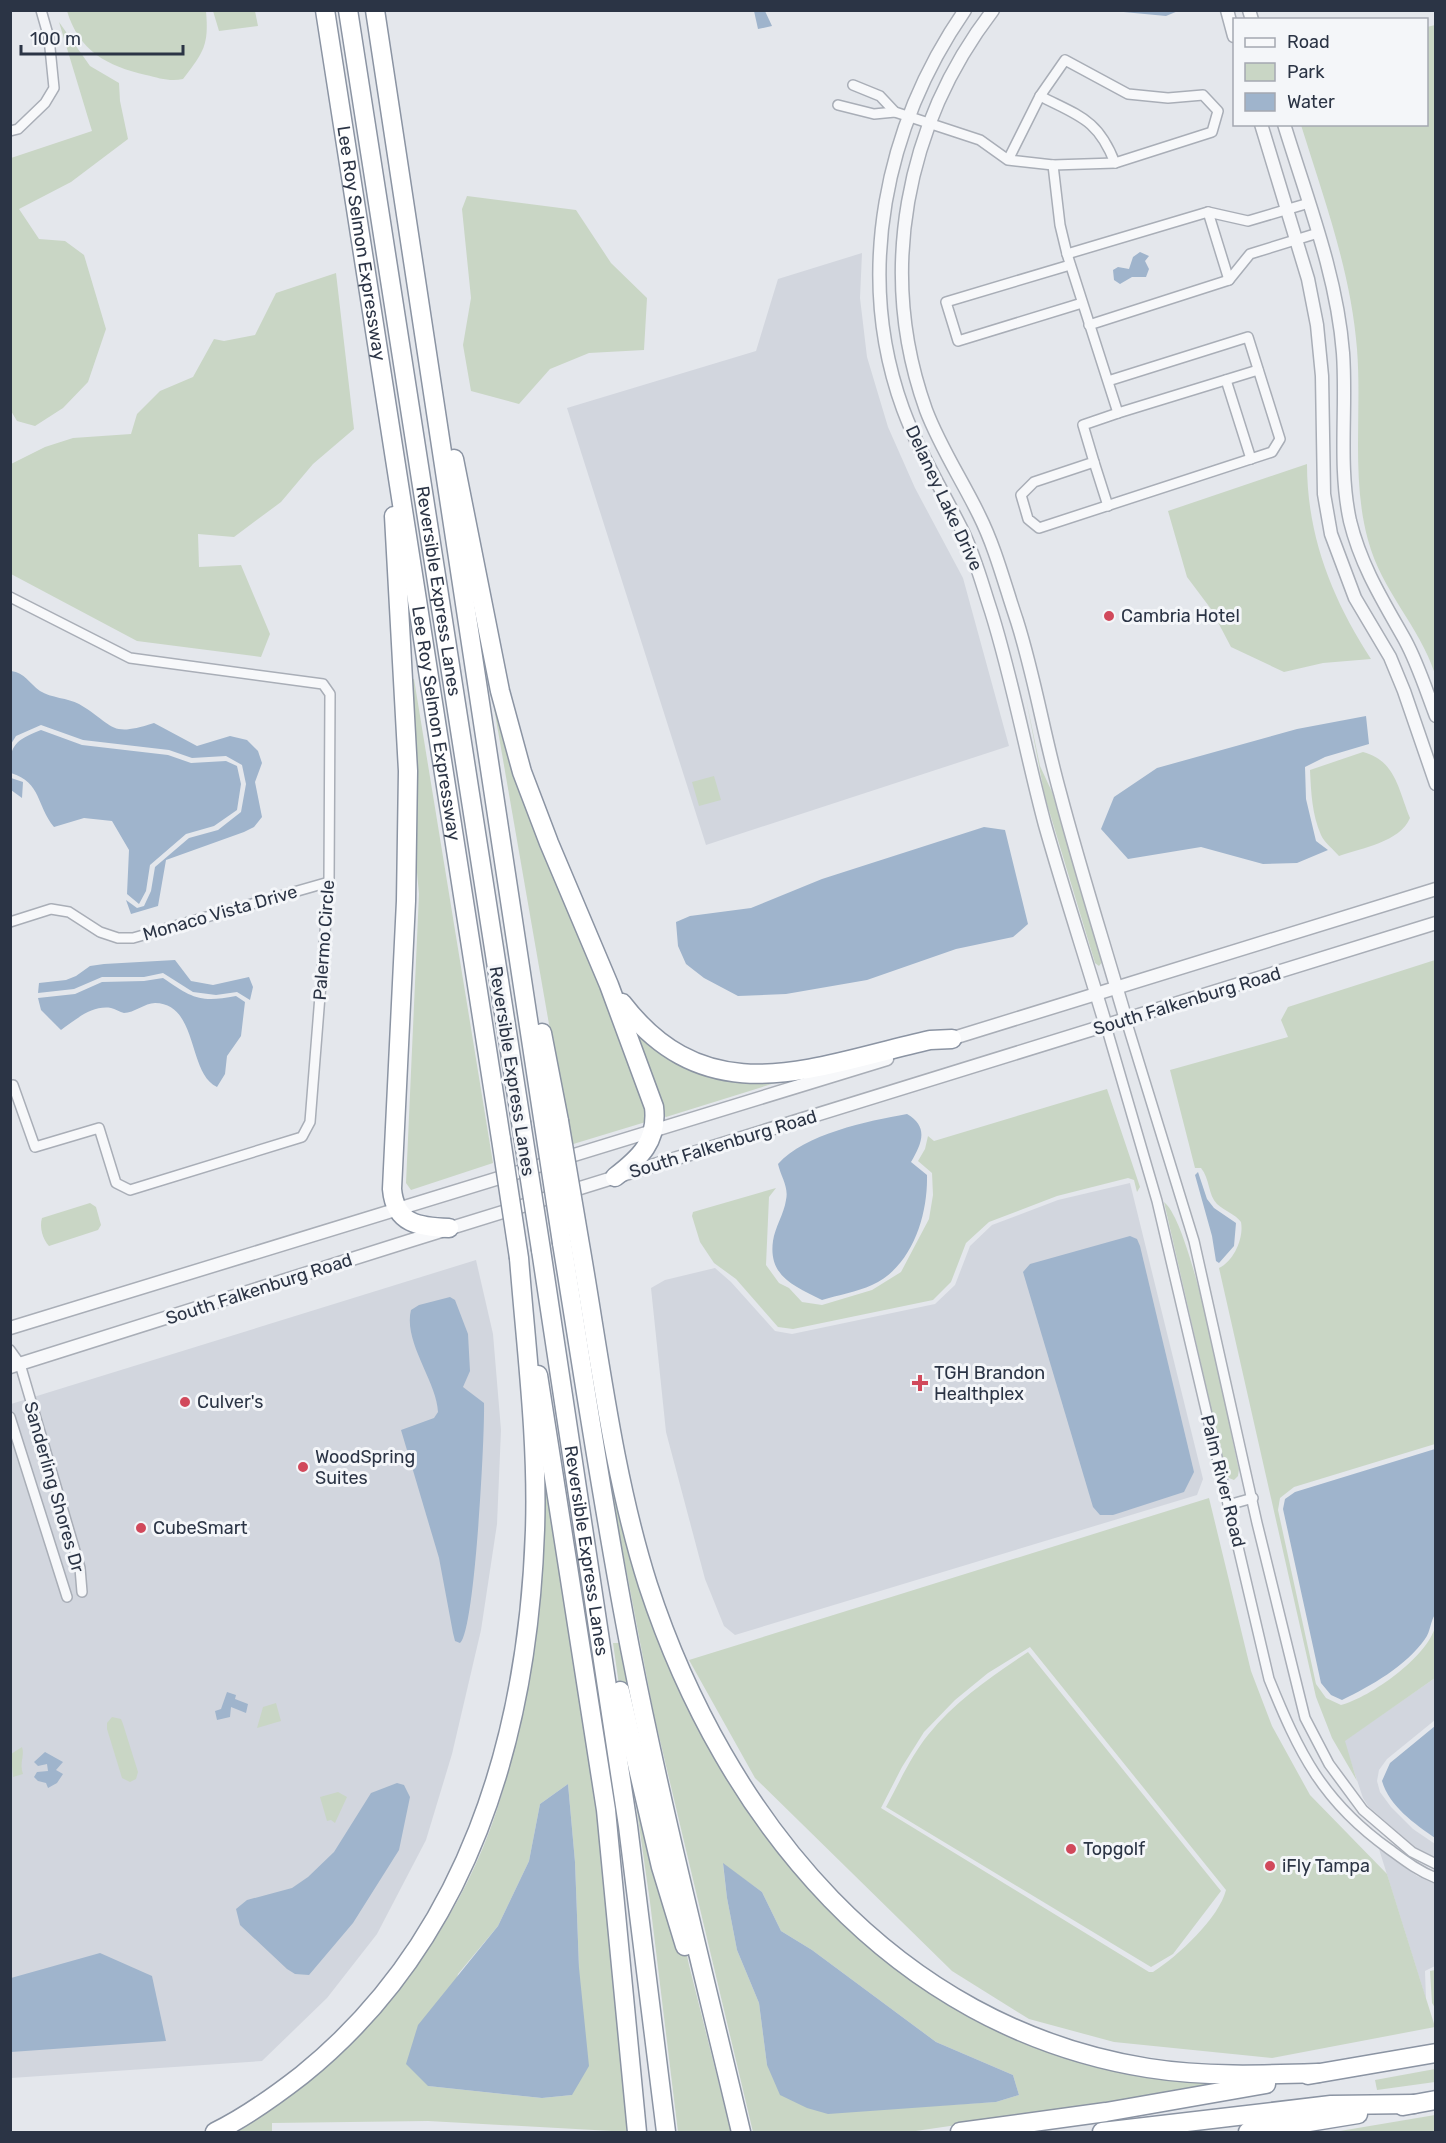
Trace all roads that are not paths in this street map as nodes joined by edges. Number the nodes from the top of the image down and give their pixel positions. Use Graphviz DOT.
graph roads {
  1 [pos="41,10"];
  2 [pos="325,10"];
  3 [pos="348,10"];
  4 [pos="375,10"];
  5 [pos="966,10"];
  6 [pos="993,10"];
  7 [pos="1227,10"];
  8 [pos="1233,32"];
  9 [pos="853,85"];
  10 [pos="1040,96"];
  11 [pos="838,105"];
  12 [pos="895,112"];
  13 [pos="907,117"];
  14 [pos="927,124"];
  15 [pos="1263,126"];
  16 [pos="1285,126"];
  17 [pos="10,131"];
  18 [pos="1008,160"];
  19 [pos="1115,163"];
  20 [pos="1053,165"];
  21 [pos="1309,203"];
  22 [pos="1287,210"];
  23 [pos="1208,212"];
  24 [pos="1318,233"];
  25 [pos="1296,239"];
  26 [pos="1067,255"];
  27 [pos="1070,265"];
  28 [pos="1229,280"];
  29 [pos="1082,303"];
  30 [pos="1089,324"];
  31 [pos="424,335"];
  32 [pos="1258,370"];
  33 [pos="1226,380"];
  34 [pos="1108,381"];
  35 [pos="1118,413"];
  36 [pos="392,442"];
  37 [pos="1251,459"];
  38 [pos="1094,462"];
  39 [pos="1108,506"];
  40 [pos="10,597"];
  41 [pos="1436,716"];
  42 [pos="1436,784"];
  43 [pos="329,882"];
  44 [pos="1436,889"];
  45 [pos="10,922"];
  46 [pos="1436,923"];
  47 [pos="609,985"];
  48 [pos="1116,987"];
  49 [pos="1096,993"];
  50 [pos="1126,1020"];
  51 [pos="1106,1026"];
  52 [pos="952,1039"];
  53 [pos="10,1086"];
  54 [pos="539,1124"];
  55 [pos="654,1132"];
  56 [pos="615,1177"];
  57 [pos="395,1208"];
  58 [pos="449,1228"];
  59 [pos="558,1245"];
  60 [pos="519,1257"];
  61 [pos="10,1328"];
  62 [pos="10,1350"];
  63 [pos="15,1366"];
  64 [pos="10,1417"];
  65 [pos="1252,1498"];
  66 [pos="1228,1505"];
  67 [pos="82,1592"];
  68 [pos="67,1597"];
  69 [pos="1436,1864"];
  70 [pos="1436,1878"];
  71 [pos="1436,2053"];
  72 [pos="1318,2073"];
  73 [pos="1436,2100"];
  74 [pos="1414,2104"];
  75 [pos="215,2133"];
  76 [pos="637,2133"];
  77 [pos="666,2133"];
  78 [pos="741,2133"];
  79 [pos="960,2133"];
  80 [pos="1102,2133"];
  81 [pos="1248,2133"];
  1 -- 17 [label="street"];
  2 -- 36 [label="highway, Lee Roy Selmon Expressway"];
  3 -- 54 [label="highway, Reversible Express Lanes"];
  4 -- 31 [label="highway"];
  5 -- 13 [label="street, Delaney Lake Drive"];
  6 -- 14 [label="street, Delaney Lake Drive"];
  7 -- 8 [label="street"];
  9 -- 12 [label="street"];
  10 -- 18 [label="street"];
  10 -- 19 [label="street"];
  10 -- 19 [label="street"];
  11 -- 12 [label="street"];
  12 -- 13 [label="street"];
  13 -- 14 [label="street"];
  13 -- 49 [label="street, Delaney Lake Drive"];
  14 -- 18 [label="street"];
  14 -- 48 [label="street, Delaney Lake Drive"];
  15 -- 22 [label="street"];
  16 -- 21 [label="street"];
  18 -- 20 [label="street"];
  19 -- 20 [label="street"];
  20 -- 26 [label="street"];
  21 -- 22 [label="street"];
  21 -- 24 [label="street"];
  22 -- 23 [label="street"];
  22 -- 25 [label="street"];
  23 -- 26 [label="street"];
  23 -- 28 [label="street"];
  24 -- 25 [label="street"];
  24 -- 41 [label="street"];
  25 -- 28 [label="street"];
  25 -- 42 [label="street"];
  26 -- 27 [label="street"];
  27 -- 29 [label="street"];
  27 -- 29 [label="street"];
  28 -- 30 [label="street"];
  29 -- 30 [label="street"];
  30 -- 34 [label="street"];
  31 -- 47 [label="highway"];
  31 -- 54 [label="highway"];
  32 -- 33 [label="street"];
  32 -- 34 [label="street"];
  32 -- 37 [label="street"];
  33 -- 35 [label="street"];
  33 -- 37 [label="street"];
  34 -- 35 [label="street"];
  35 -- 38 [label="street"];
  36 -- 57 [label="highway"];
  36 -- 60 [label="highway, Lee Roy Selmon Expressway, bridge"];
  37 -- 39 [label="street"];
  38 -- 39 [label="street"];
  38 -- 39 [label="street"];
  40 -- 43 [label="street, Palermo Circle"];
  43 -- 45 [label="street, Monaco Vista Drive"];
  43 -- 53 [label="street, Palermo Circle"];
  44 -- 48 [label="street, South Falkenburg Road"];
  46 -- 50 [label="street, South Falkenburg Road"];
  47 -- 52 [label="highway"];
  47 -- 55 [label="highway"];
  48 -- 49 [label="street, South Falkenburg Road"];
  48 -- 50 [label="street, Delaney Lake Drive"];
  49 -- 51 [label="street, Delaney Lake Drive"];
  49 -- 52 [label="street, South Falkenburg Road"];
  50 -- 51 [label="street, South Falkenburg Road"];
  50 -- 65 [label="street, Palm River Road"];
  51 -- 56 [label="street, South Falkenburg Road"];
  51 -- 66 [label="street, Palm River Road"];
  52 -- 55 [label="street, South Falkenburg Road"];
  54 -- 59 [label="highway, bridge"];
  55 -- 56 [label="highway"];
  55 -- 57 [label="street, South Falkenburg Road"];
  56 -- 58 [label="street, South Falkenburg Road"];
  57 -- 58 [label="highway"];
  57 -- 61 [label="street, South Falkenburg Road"];
  58 -- 63 [label="street, South Falkenburg Road"];
  59 -- 72 [label="highway"];
  59 -- 77 [label="highway, Reversible Express Lanes"];
  59 -- 78 [label="highway"];
  60 -- 75 [label="highway"];
  60 -- 76 [label="highway"];
  62 -- 63 [label="street, Sanderling Shores Dr"];
  63 -- 67 [label="street, Sanderling Shores Dr"];
  64 -- 68 [label="street, Sanderling Shores Dr"];
  65 -- 66 [label="street"];
  65 -- 69 [label="street, Palm River Road"];
  66 -- 70 [label="street, Palm River Road"];
  71 -- 72 [label="highway"];
  72 -- 79 [label="highway"];
  73 -- 74 [label="highway"];
  74 -- 80 [label="highway"];
  74 -- 81 [label="highway"];
}
